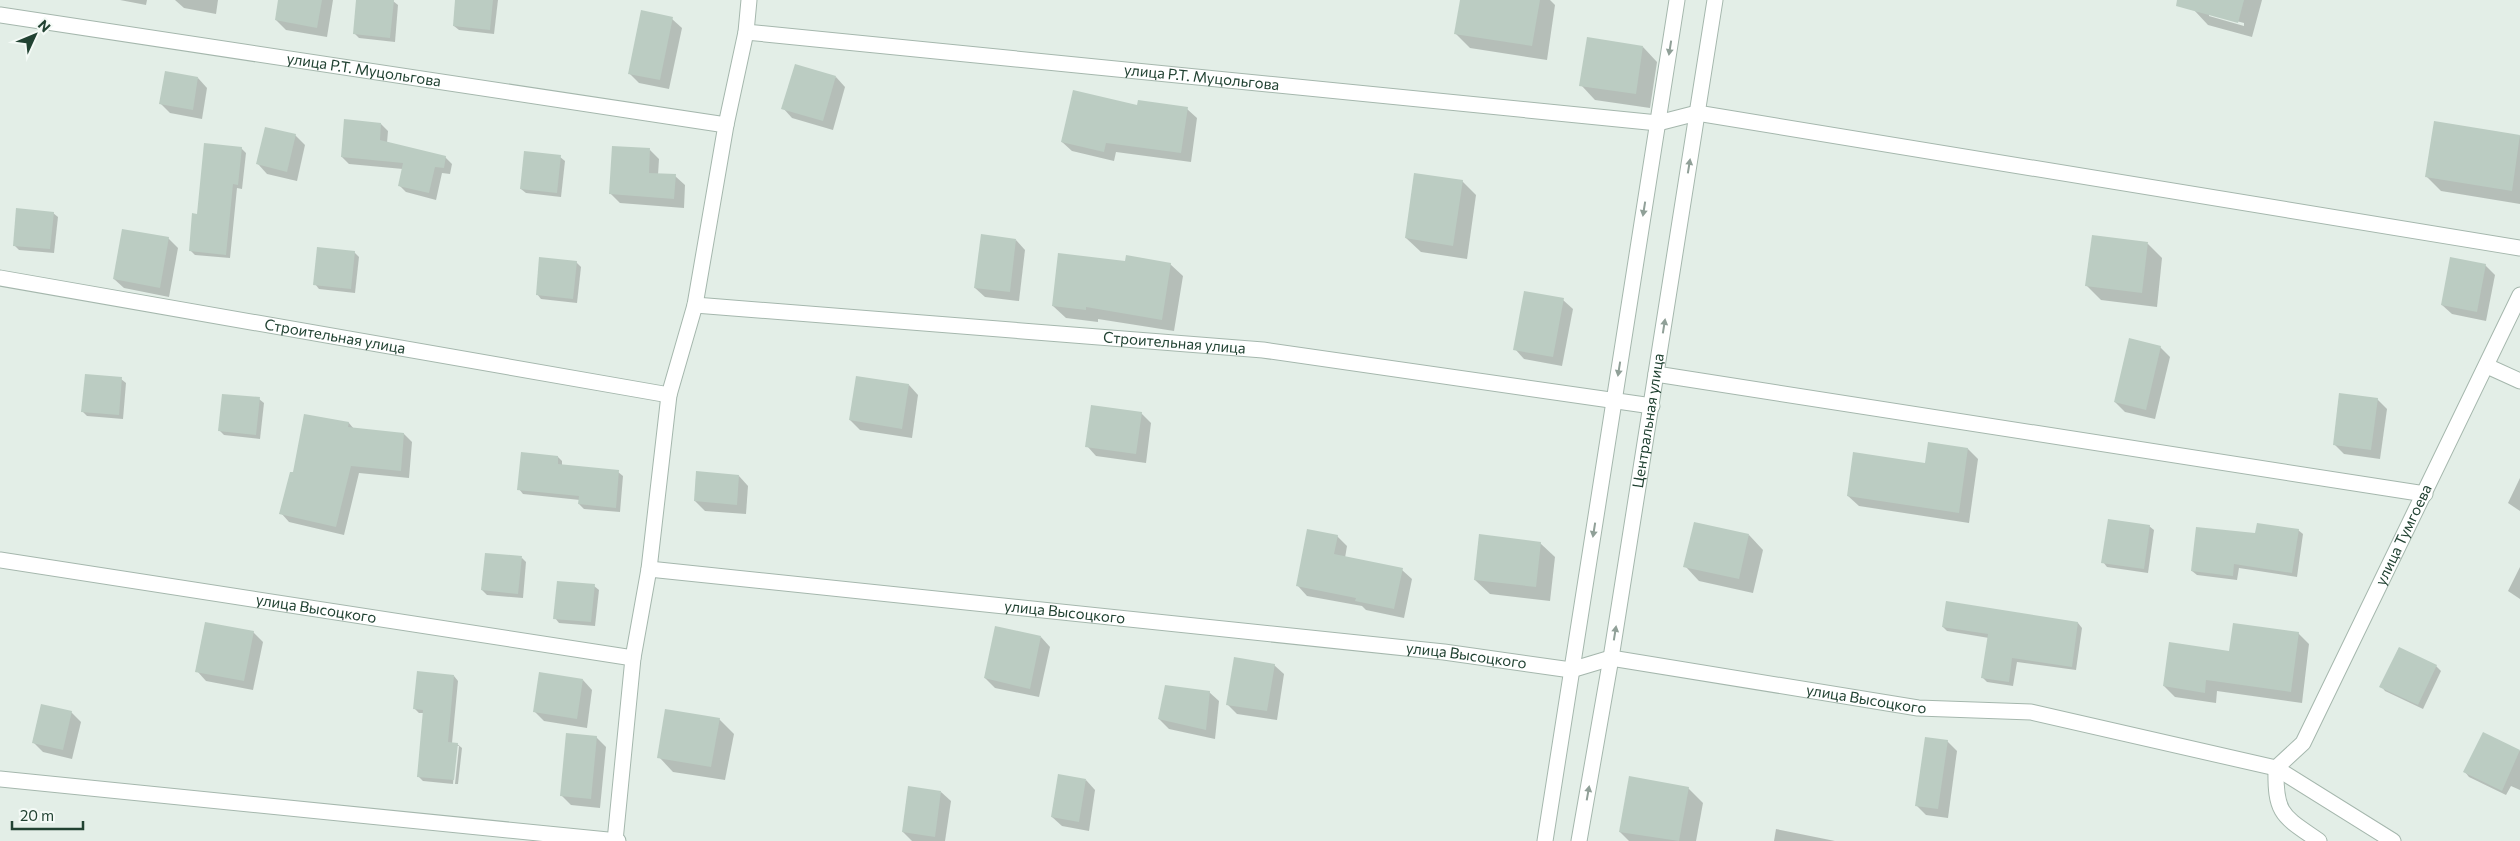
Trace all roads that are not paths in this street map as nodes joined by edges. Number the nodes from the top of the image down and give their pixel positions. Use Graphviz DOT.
graph roads {
  1 [pos="749,0"];
  2 [pos="1677,0"];
  3 [pos="1715,0"];
  4 [pos="0,15"];
  5 [pos="746,32"];
  6 [pos="1697,113"];
  7 [pos="1658,123"];
  8 [pos="726,125"];
  9 [pos="2520,248"];
  10 [pos="0,278"];
  11 [pos="2520,296"];
  12 [pos="695,305"];
  13 [pos="2487,366"];
  14 [pos="1656,374"];
  15 [pos="2520,381"];
  16 [pos="669,396"];
  17 [pos="1614,401"];
  18 [pos="1652,406"];
  19 [pos="2425,494"];
  20 [pos="0,560"];
  21 [pos="649,569"];
  22 [pos="633,658"];
  23 [pos="1611,658"];
  24 [pos="1572,670"];
  25 [pos="2276,768"];
  26 [pos="0,779"];
  27 [pos="616,841"];
  28 [pos="1545,841"];
  29 [pos="1579,841"];
  30 [pos="2319,841"];
  31 [pos="2393,841"];
  1 -- 5 [label="street"];
  2 -- 7 [label="street, one-way"];
  3 -- 6 [label="street, Центральная улица"];
  4 -- 8 [label="street, улица Р.Т. Муцольгова"];
  5 -- 7 [label="street, улица Р.Т. Муцольгова"];
  5 -- 8 [label="street"];
  6 -- 7 [label="street"];
  6 -- 9 [label="street"];
  14 -- 6 [label="street, Центральная улица, one-way"];
  7 -- 17 [label="street, one-way"];
  8 -- 12 [label="street"];
  10 -- 16 [label="street, Строительная улица"];
  11 -- 13 [label="street, улица Тумгоева"];
  12 -- 16 [label="street"];
  12 -- 17 [label="street, Строительная улица"];
  13 -- 15 [label="street"];
  13 -- 19 [label="street, улица Тумгоева"];
  14 -- 18 [label="street, Центральная улица"];
  14 -- 19 [label="street"];
  16 -- 21 [label="street"];
  17 -- 18 [label="street, Строительная улица"];
  17 -- 24 [label="street, one-way"];
  23 -- 18 [label="street, Центральная улица, one-way"];
  19 -- 25 [label="street, улица Тумгоева"];
  20 -- 22 [label="street, улица Высоцкого"];
  21 -- 22 [label="street"];
  21 -- 24 [label="street, улица Высоцкого"];
  22 -- 27 [label="street"];
  23 -- 24 [label="street, улица Высоцкого"];
  23 -- 25 [label="street, улица Высоцкого"];
  29 -- 23 [label="street, Центральная улица, one-way"];
  24 -- 28 [label="street"];
  25 -- 30 [label="street"];
  25 -- 31 [label="street, улица Высоцкого"];
  26 -- 27 [label="street"];
}
